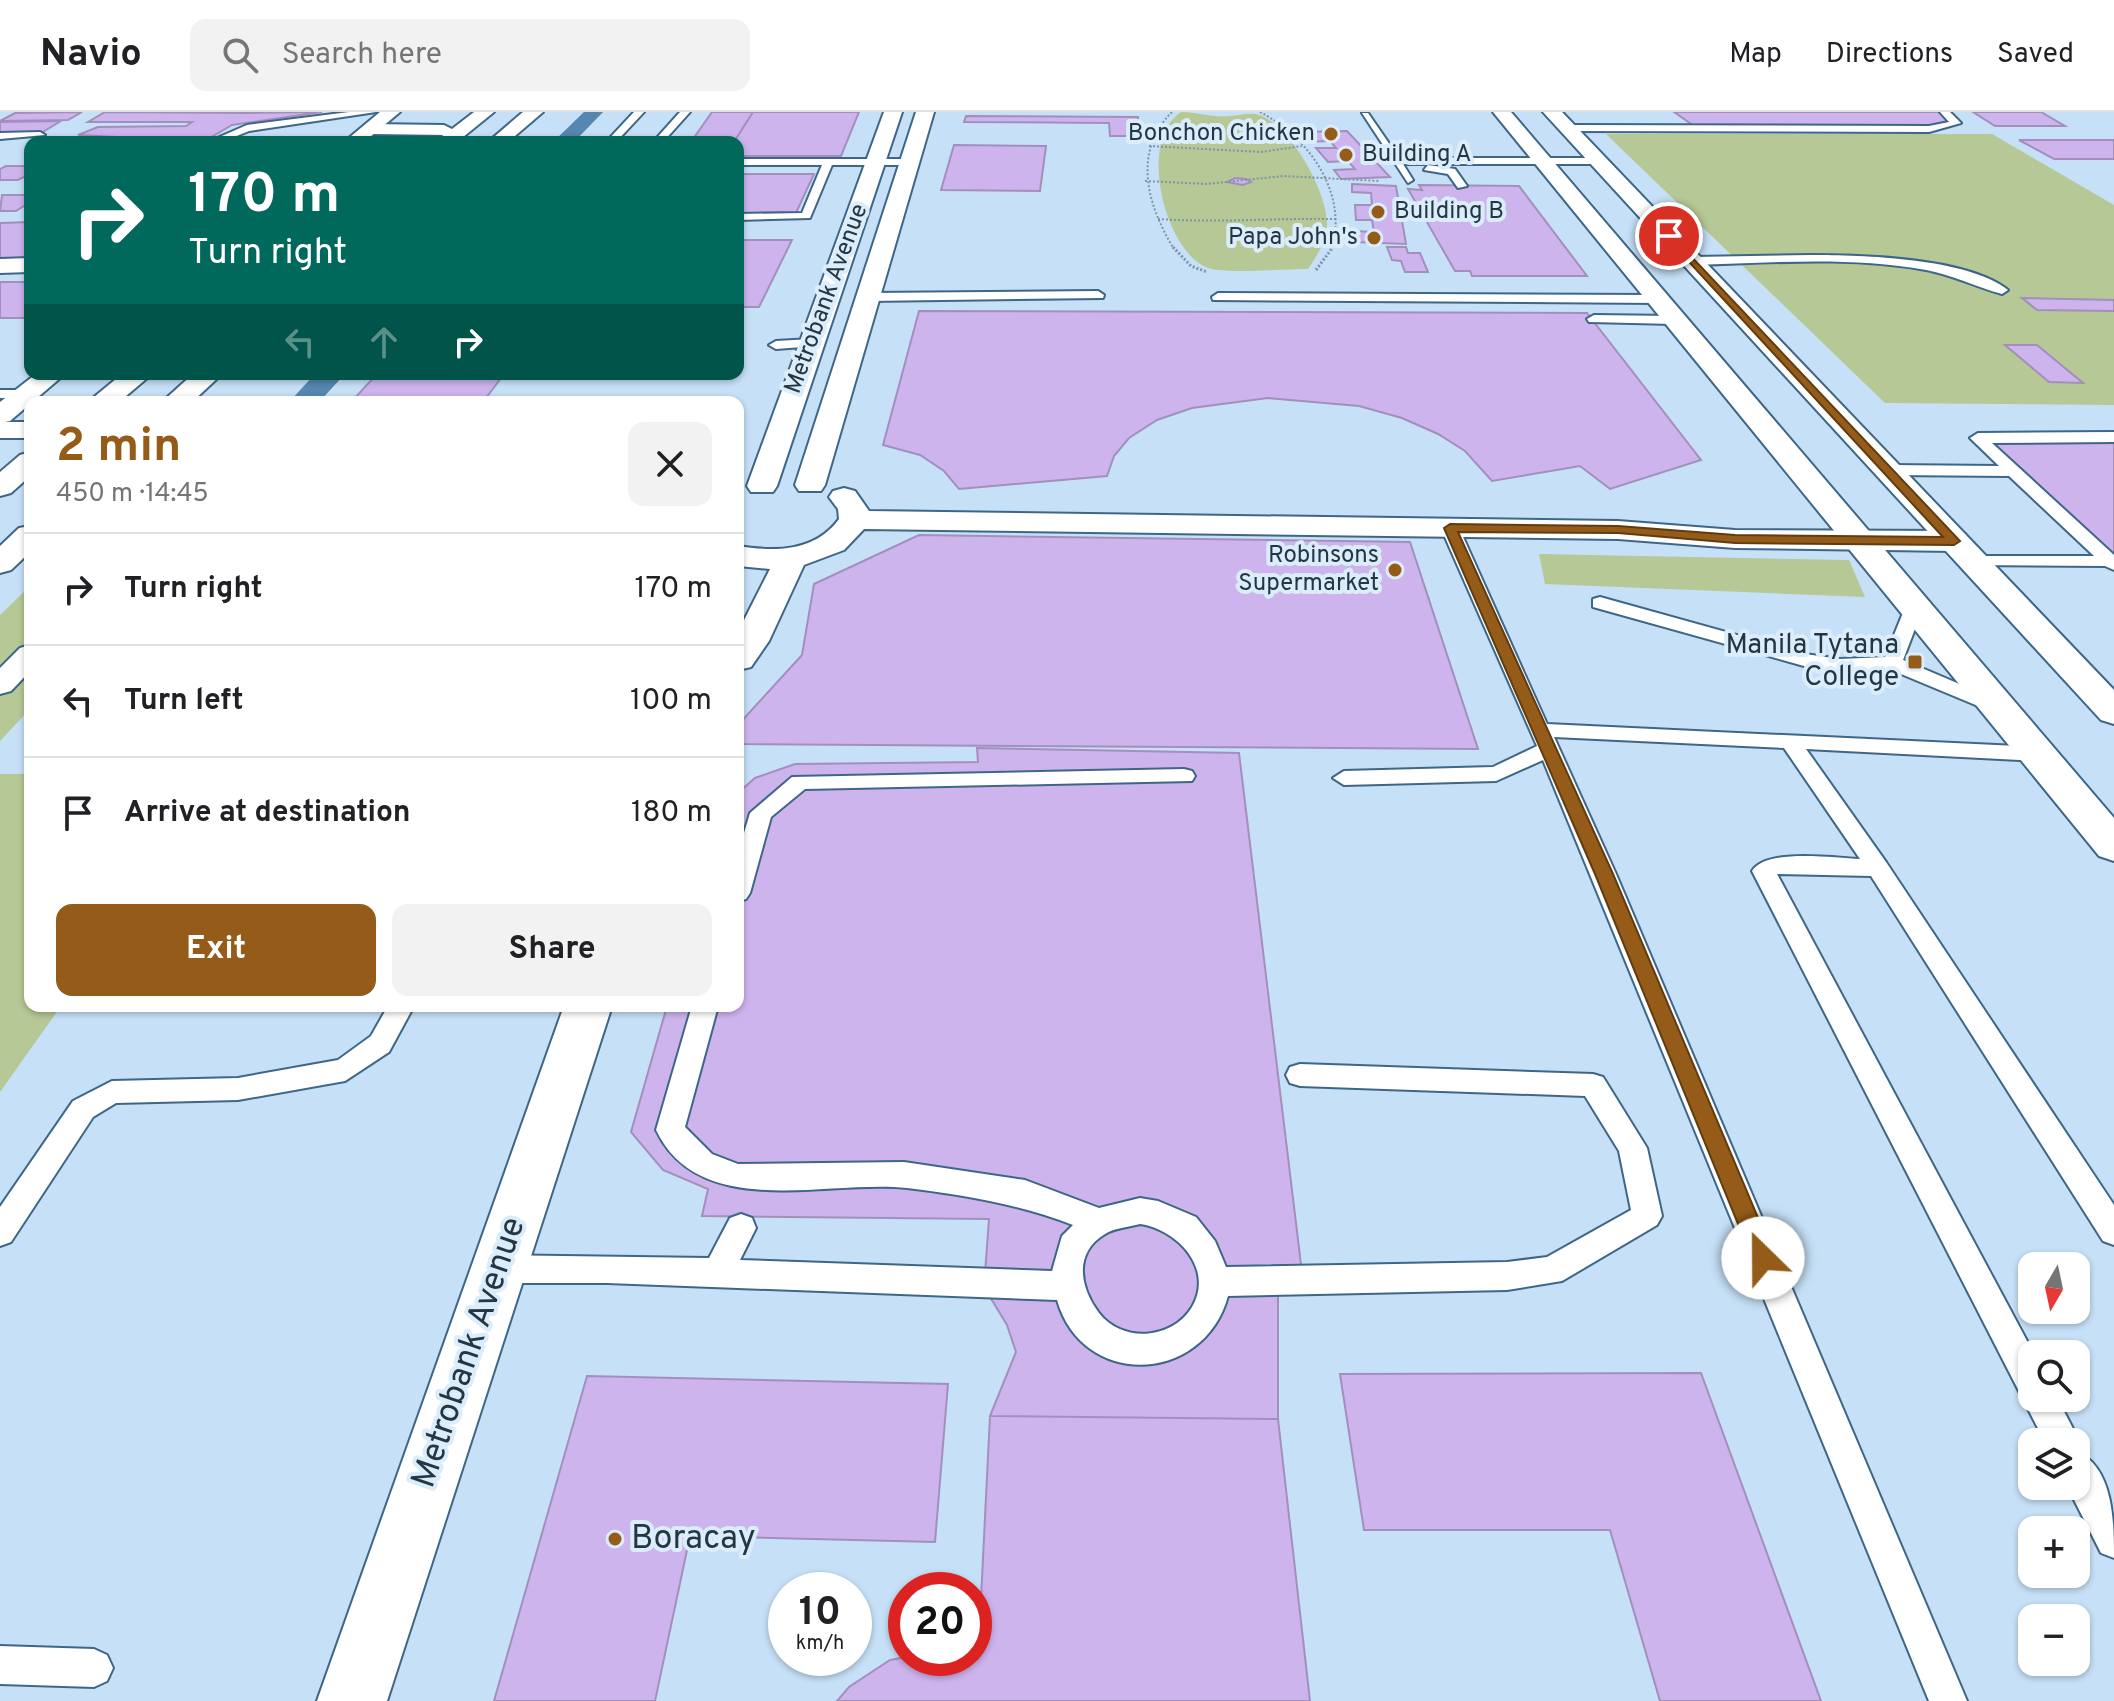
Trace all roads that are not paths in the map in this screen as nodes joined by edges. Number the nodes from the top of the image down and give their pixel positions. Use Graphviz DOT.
graph roads {
  1 [pos="391,112"];
  2 [pos="467,112"];
  3 [pos="485,112"];
  4 [pos="504,112"];
  5 [pos="534,112"];
  6 [pos="639,112"];
  7 [pos="685,112"];
  8 [pos="893,112"];
  9 [pos="925,112"];
  10 [pos="1502,112"];
  11 [pos="1552,112"];
  12 [pos="1618,112"];
  13 [pos="1945,112"];
  14 [pos="1365,115"];
  15 [pos="371,120"];
  16 [pos="1568,128"];
  17 [pos="1635,128"];
  18 [pos="40,135"];
  19 [pos="0,136"];
  20 [pos="228,136"];
  21 [pos="358,136"];
  22 [pos="445,136"];
  23 [pos="474,136"];
  24 [pos="504,136"];
  25 [pos="617,136"];
  26 [pos="663,136"];
  27 [pos="1540,160"];
  28 [pos="1598,161"];
  29 [pos="744,162"];
  30 [pos="1397,162"];
  31 [pos="827,166"];
  32 [pos="876,166"];
  33 [pos="909,166"];
  34 [pos="744,170"];
  35 [pos="1408,180"];
  36 [pos="1462,186"];
  37 [pos="744,217"];
  38 [pos="1693,261"];
  39 [pos="24,265"];
  40 [pos="0,266"];
  41 [pos="2002,290"];
  42 [pos="1098,295"];
  43 [pos="868,297"];
  44 [pos="1218,297"];
  45 [pos="1666,310"];
  46 [pos="1594,319"];
  47 [pos="811,343"];
  48 [pos="776,345"];
  49 [pos="44,380"];
  50 [pos="131,380"];
  51 [pos="202,380"];
  52 [pos="24,396"];
  53 [pos="110,396"];
  54 [pos="183,396"];
  55 [pos="10,407"];
  56 [pos="24,423"];
  57 [pos="2114,437"];
  58 [pos="24,466"];
  59 [pos="1888,470"];
  60 [pos="2011,471"];
  61 [pos="810,485"];
  62 [pos="0,487"];
  63 [pos="750,490"];
  64 [pos="855,520"];
  65 [pos="1450,528"];
  66 [pos="1847,529"];
  67 [pos="24,541"];
  68 [pos="1954,541"];
  69 [pos="744,556"];
  70 [pos="792,557"];
  71 [pos="0,563"];
  72 [pos="2112,563"];
  73 [pos="1600,603"];
  74 [pos="1914,608"];
  75 [pos="744,651"];
  76 [pos="24,660"];
  77 [pos="1892,663"];
  78 [pos="0,685"];
  79 [pos="1999,708"];
  80 [pos="2114,712"];
  81 [pos="1544,740"];
  82 [pos="1790,742"];
  83 [pos="2038,754"];
  84 [pos="1184,776"];
  85 [pos="1344,778"];
  86 [pos="2114,846"];
  87 [pos="1878,868"];
  88 [pos="744,872"];
  89 [pos="398,1012"];
  90 [pos="586,1012"];
  91 [pos="703,1012"];
  92 [pos="1300,1075"];
  93 [pos="1097,1221"];
  94 [pos="741,1228"];
  95 [pos="2114,1231"];
  96 [pos="0,1232"];
  97 [pos="498,1269"];
  98 [pos="717,1273"];
  99 [pos="1215,1282"];
  100 [pos="1066,1286"];
  101 [pos="2018,1357"];
  102 [pos="2090,1495"];
  103 [pos="2114,1540"];
  104 [pos="0,1665"];
  105 [pos="94,1668"];
  106 [pos="352,1701"];
  107 [pos="1948,1701"];
  1 -- 15 [label="main road"];
  2 -- 22 [label="main road"];
  3 -- 22 [label="main road"];
  4 -- 23 [label="main road"];
  5 -- 24 [label="main road"];
  6 -- 25 [label="lane"];
  7 -- 26 [label="lane"];
  8 -- 32 [label="main road, Metrobank Avenue"];
  9 -- 33 [label="main road, Metrobank Avenue"];
  10 -- 27 [label="main road"];
  11 -- 16 [label="main road"];
  12 -- 17 [label="lane"];
  13 -- 17 [label="lane"];
  14 -- 30 [label="lane"];
  15 -- 20 [label="lane"];
  15 -- 21 [label="main road"];
  15 -- 22 [label="main road"];
  16 -- 17 [label="lane"];
  16 -- 28 [label="main road"];
  18 -- 19 [label="lane"];
  27 -- 28 [label="lane"];
  27 -- 30 [label="lane"];
  27 -- 45 [label="main road"];
  28 -- 38 [label="main road"];
  29 -- 31 [label="lane"];
  30 -- 35 [label="lane"];
  30 -- 36 [label="lane"];
  31 -- 32 [label="lane"];
  31 -- 34 [label="lane"];
  31 -- 37 [label="lane"];
  32 -- 33 [label="lane"];
  32 -- 47 [label="main road, Metrobank Avenue"];
  33 -- 43 [label="main road, Metrobank Avenue"];
  38 -- 41 [label="lane"];
  38 -- 59 [label="main road"];
  39 -- 40 [label="main road"];
  42 -- 43 [label="lane"];
  43 -- 61 [label="main road, Metrobank Avenue"];
  44 -- 45 [label="lane"];
  45 -- 46 [label="lane"];
  45 -- 66 [label="main road"];
  47 -- 48 [label="lane"];
  47 -- 63 [label="main road, Metrobank Avenue"];
  49 -- 52 [label="main road"];
  50 -- 53 [label="main road"];
  51 -- 54 [label="main road"];
  55 -- 56 [label="main road"];
  57 -- 60 [label="lane"];
  58 -- 62 [label="main road"];
  59 -- 60 [label="lane"];
  59 -- 68 [label="main road"];
  60 -- 72 [label="lane"];
  61 -- 63 [label="main road"];
  61 -- 64 [label="main road"];
  64 -- 65 [label="main road"];
  64 -- 70 [label="main road"];
  65 -- 66 [label="main road"];
  65 -- 81 [label="lane"];
  66 -- 68 [label="main road"];
  66 -- 74 [label="main road"];
  67 -- 71 [label="main road"];
  68 -- 72 [label="lane"];
  68 -- 80 [label="main road"];
  69 -- 70 [label="main road"];
  70 -- 75 [label="main road"];
  73 -- 77 [label="lane"];
  74 -- 77 [label="lane"];
  74 -- 79 [label="main road"];
  76 -- 78 [label="street"];
  77 -- 79 [label="lane"];
  79 -- 83 [label="main road"];
  81 -- 82 [label="lane"];
  81 -- 85 [label="lane"];
  81 -- 107 [label="lane"];
  82 -- 83 [label="lane"];
  82 -- 87 [label="lane"];
  83 -- 86 [label="main road"];
  84 -- 88 [label="lane"];
  87 -- 95 [label="lane"];
  87 -- 101 [label="lane"];
  89 -- 96 [label="lane"];
  90 -- 97 [label="main road, Metrobank Avenue"];
  91 -- 93 [label="lane"];
  92 -- 99 [label="lane"];
  93 -- 99 [label="lane"];
  93 -- 100 [label="lane"];
  94 -- 98 [label="lane"];
  97 -- 98 [label="lane"];
  97 -- 106 [label="main road, Metrobank Avenue"];
  98 -- 100 [label="lane"];
  99 -- 100 [label="lane"];
  102 -- 103 [label="lane"];
  104 -- 105 [label="lane"];
}
